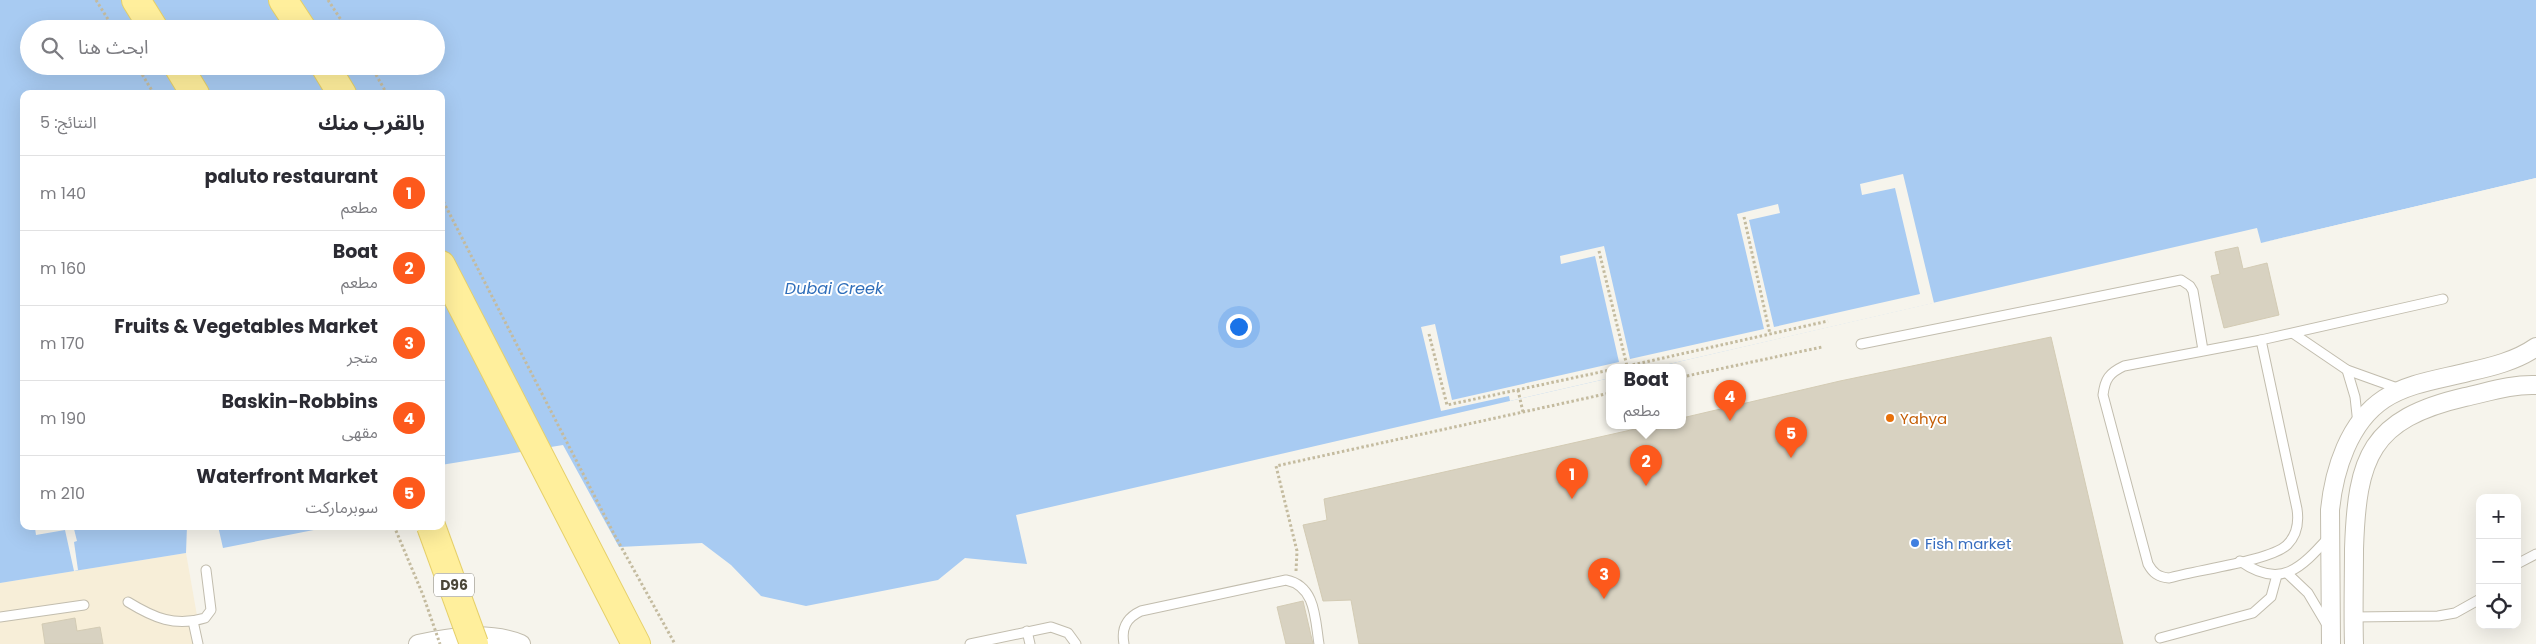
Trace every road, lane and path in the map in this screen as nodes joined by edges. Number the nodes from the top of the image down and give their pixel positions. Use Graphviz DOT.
graph roads {
  1 [pos="96,0"];
  2 [pos="136,0"];
  3 [pos="284,0"];
  4 [pos="328,0"];
  5 [pos="108,20"];
  6 [pos="148,20"];
  7 [pos="296,20"];
  8 [pos="341,20"];
  9 [pos="142,75"];
  10 [pos="183,75"];
  11 [pos="330,75"];
  12 [pos="376,75"];
  13 [pos="152,90"];
  14 [pos="193,90"];
  15 [pos="340,90"];
  16 [pos="385,90"];
  17 [pos="445,205"];
  18 [pos="1744,216"];
  19 [pos="1599,251"];
  20 [pos="445,272"];
  21 [pos="2443,299"];
  22 [pos="1828,321"];
  23 [pos="1429,334"];
  24 [pos="1770,334"];
  25 [pos="2294,334"];
  26 [pos="2261,340"];
  27 [pos="1861,344"];
  28 [pos="1822,347"];
  29 [pos="2536,347"];
  30 [pos="2203,350"];
  31 [pos="1624,364"];
  32 [pos="1638,364"];
  33 [pos="2346,370"];
  34 [pos="1606,371"];
  35 [pos="1686,376"];
  36 [pos="2536,385"];
  37 [pos="1518,390"];
  38 [pos="2402,390"];
  39 [pos="1606,394"];
  40 [pos="1523,412"];
  41 [pos="2358,426"];
  42 [pos="396,530"];
  43 [pos="433,530"];
  44 [pos="2331,535"];
  45 [pos="2536,554"];
  46 [pos="2240,561"];
  47 [pos="2521,562"];
  48 [pos="206,570"];
  49 [pos="2288,574"];
  50 [pos="2277,575"];
  51 [pos="1295,582"];
  52 [pos="2476,601"];
  53 [pos="128,602"];
  54 [pos="84,605"];
  55 [pos="0,617"];
  56 [pos="2353,617"];
  57 [pos="193,621"];
  58 [pos="1027,631"];
  59 [pos="2331,637"];
  60 [pos="2160,638"];
  61 [pos="493,642"];
  62 [pos="982,642"];
  63 [pos="198,644"];
  64 [pos="418,644"];
  65 [pos="440,644"];
  66 [pos="521,644"];
  67 [pos="636,644"];
  68 [pos="675,644"];
  69 [pos="970,644"];
  70 [pos="1030,644"];
  71 [pos="1076,644"];
  72 [pos="1124,644"];
  73 [pos="1319,644"];
  74 [pos="2354,644"];
  1 -- 5 [label="path"];
  2 -- 6 [label="main road"];
  3 -- 7 [label="main road"];
  4 -- 8 [label="path"];
  9 -- 13 [label="path"];
  10 -- 14 [label="main road"];
  11 -- 15 [label="main road"];
  12 -- 16 [label="path"];
  17 -- 68 [label="path"];
  18 -- 24 [label="path"];
  19 -- 31 [label="path"];
  20 -- 67 [label="main road"];
  21 -- 25 [label="lane"];
  22 -- 24 [label="path"];
  23 -- 37 [label="path"];
  24 -- 32 [label="path"];
  25 -- 26 [label="lane"];
  25 -- 33 [label="lane"];
  26 -- 30 [label="lane"];
  26 -- 46 [label="lane"];
  27 -- 30 [label="lane"];
  28 -- 35 [label="path"];
  29 -- 38 [label="street"];
  30 -- 46 [label="lane"];
  33 -- 38 [label="lane"];
  33 -- 41 [label="lane"];
  34 -- 37 [label="path"];
  36 -- 56 [label="street"];
  37 -- 40 [label="path"];
  38 -- 41 [label="street"];
  39 -- 40 [label="path"];
  40 -- 51 [label="path"];
  41 -- 44 [label="street"];
  42 -- 65 [label="path, bridge"];
  43 -- 61 [label="main road, D96, bridge"];
  44 -- 49 [label="lane"];
  44 -- 59 [label="street"];
  45 -- 47 [label="lane"];
  46 -- 50 [label="lane"];
  48 -- 57 [label="lane"];
  49 -- 50 [label="lane"];
  49 -- 59 [label="lane"];
  50 -- 60 [label="lane"];
  51 -- 72 [label="lane"];
  51 -- 73 [label="lane"];
  52 -- 56 [label="lane"];
  53 -- 57 [label="lane"];
  54 -- 55 [label="lane"];
  56 -- 74 [label="street"];
  57 -- 63 [label="lane"];
  58 -- 62 [label="lane"];
  58 -- 70 [label="lane"];
  58 -- 71 [label="lane"];
  61 -- 64 [label="street"];
  61 -- 66 [label="street"];
  62 -- 69 [label="lane"];
}
